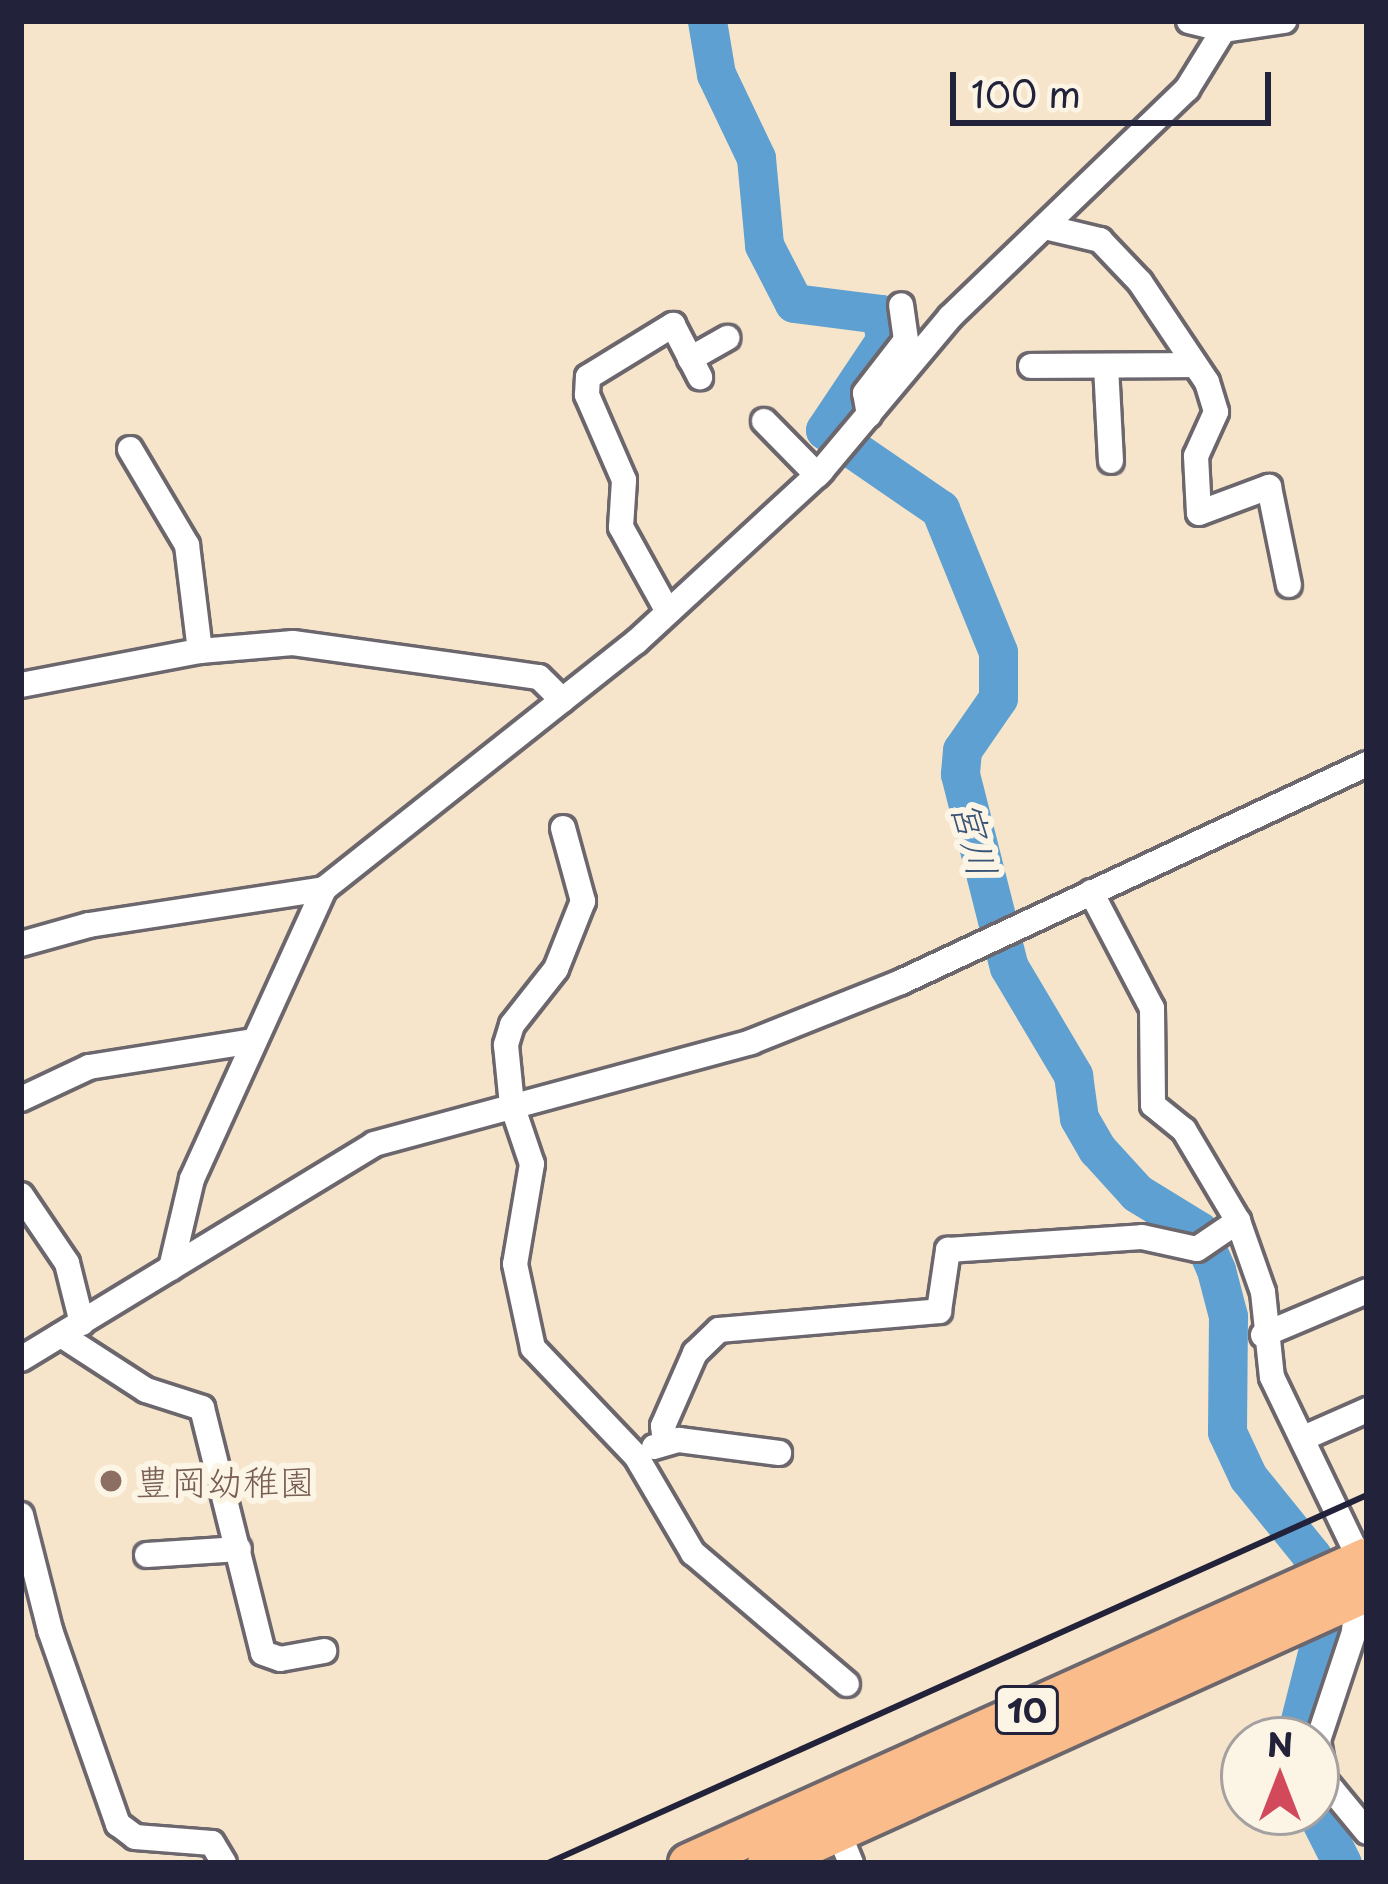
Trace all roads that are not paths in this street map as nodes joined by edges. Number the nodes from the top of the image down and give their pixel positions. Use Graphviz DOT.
graph roads {
  1 [pos="1189,21"];
  2 [pos="1284,21"];
  3 [pos="1226,26"];
  4 [pos="1045,227"];
  5 [pos="901,304"];
  6 [pos="727,338"];
  7 [pos="1195,365"];
  8 [pos="1031,366"];
  9 [pos="1106,366"];
  10 [pos="764,421"];
  11 [pos="863,423"];
  12 [pos="130,449"];
  13 [pos="1111,461"];
  14 [pos="819,473"];
  15 [pos="1289,586"];
  16 [pos="668,610"];
  17 [pos="200,651"];
  18 [pos="21,685"];
  19 [pos="562,700"];
  20 [pos="1367,764"];
  21 [pos="563,828"];
  22 [pos="324,889"];
  23 [pos="1091,892"];
  24 [pos="21,944"];
  25 [pos="253,1041"];
  26 [pos="21,1099"];
  27 [pos="512,1105"];
  28 [pos="21,1195"];
  29 [pos="1238,1221"];
  30 [pos="171,1268"];
  31 [pos="1367,1291"];
  32 [pos="71,1329"];
  33 [pos="1263,1335"];
  34 [pos="21,1359"];
  35 [pos="1367,1410"];
  36 [pos="1306,1437"];
  37 [pos="665,1442"];
  38 [pos="779,1453"];
  39 [pos="636,1456"];
  40 [pos="21,1515"];
  41 [pos="239,1550"];
  42 [pos="147,1555"];
  43 [pos="1363,1576"];
  44 [pos="324,1651"];
  45 [pos="847,1684"];
  46 [pos="838,1832"];
  47 [pos="1367,1832"];
  48 [pos="224,1863"];
  49 [pos="688,1863"];
  50 [pos="767,1863"];
  1 -- 3 [label="street"];
  2 -- 3 [label="street"];
  3 -- 4 [label="street"];
  4 -- 7 [label="street"];
  4 -- 11 [label="street"];
  5 -- 11 [label="street"];
  6 -- 16 [label="street"];
  7 -- 9 [label="street"];
  7 -- 15 [label="street"];
  8 -- 9 [label="street"];
  9 -- 13 [label="street"];
  10 -- 14 [label="street"];
  11 -- 14 [label="street"];
  12 -- 17 [label="street"];
  14 -- 16 [label="street"];
  16 -- 19 [label="street"];
  17 -- 18 [label="street"];
  17 -- 19 [label="street"];
  19 -- 22 [label="street"];
  20 -- 23 [label="street"];
  21 -- 27 [label="street"];
  22 -- 24 [label="street"];
  22 -- 25 [label="street"];
  23 -- 27 [label="street"];
  23 -- 29 [label="street"];
  25 -- 26 [label="street"];
  25 -- 30 [label="street"];
  27 -- 30 [label="street"];
  27 -- 39 [label="street"];
  28 -- 32 [label="street"];
  29 -- 33 [label="street"];
  29 -- 37 [label="street"];
  30 -- 32 [label="street"];
  31 -- 33 [label="street"];
  32 -- 34 [label="street"];
  32 -- 41 [label="street"];
  33 -- 36 [label="street"];
  35 -- 36 [label="street"];
  36 -- 43 [label="street"];
  37 -- 38 [label="street"];
  37 -- 39 [label="street"];
  39 -- 45 [label="street"];
  40 -- 48 [label="street"];
  41 -- 42 [label="street"];
  41 -- 44 [label="street"];
  43 -- 46 [label="highway, 10"];
  43 -- 47 [label="street"];
  46 -- 49 [label="highway, 10"];
  46 -- 50 [label="highway, 10"];
}
